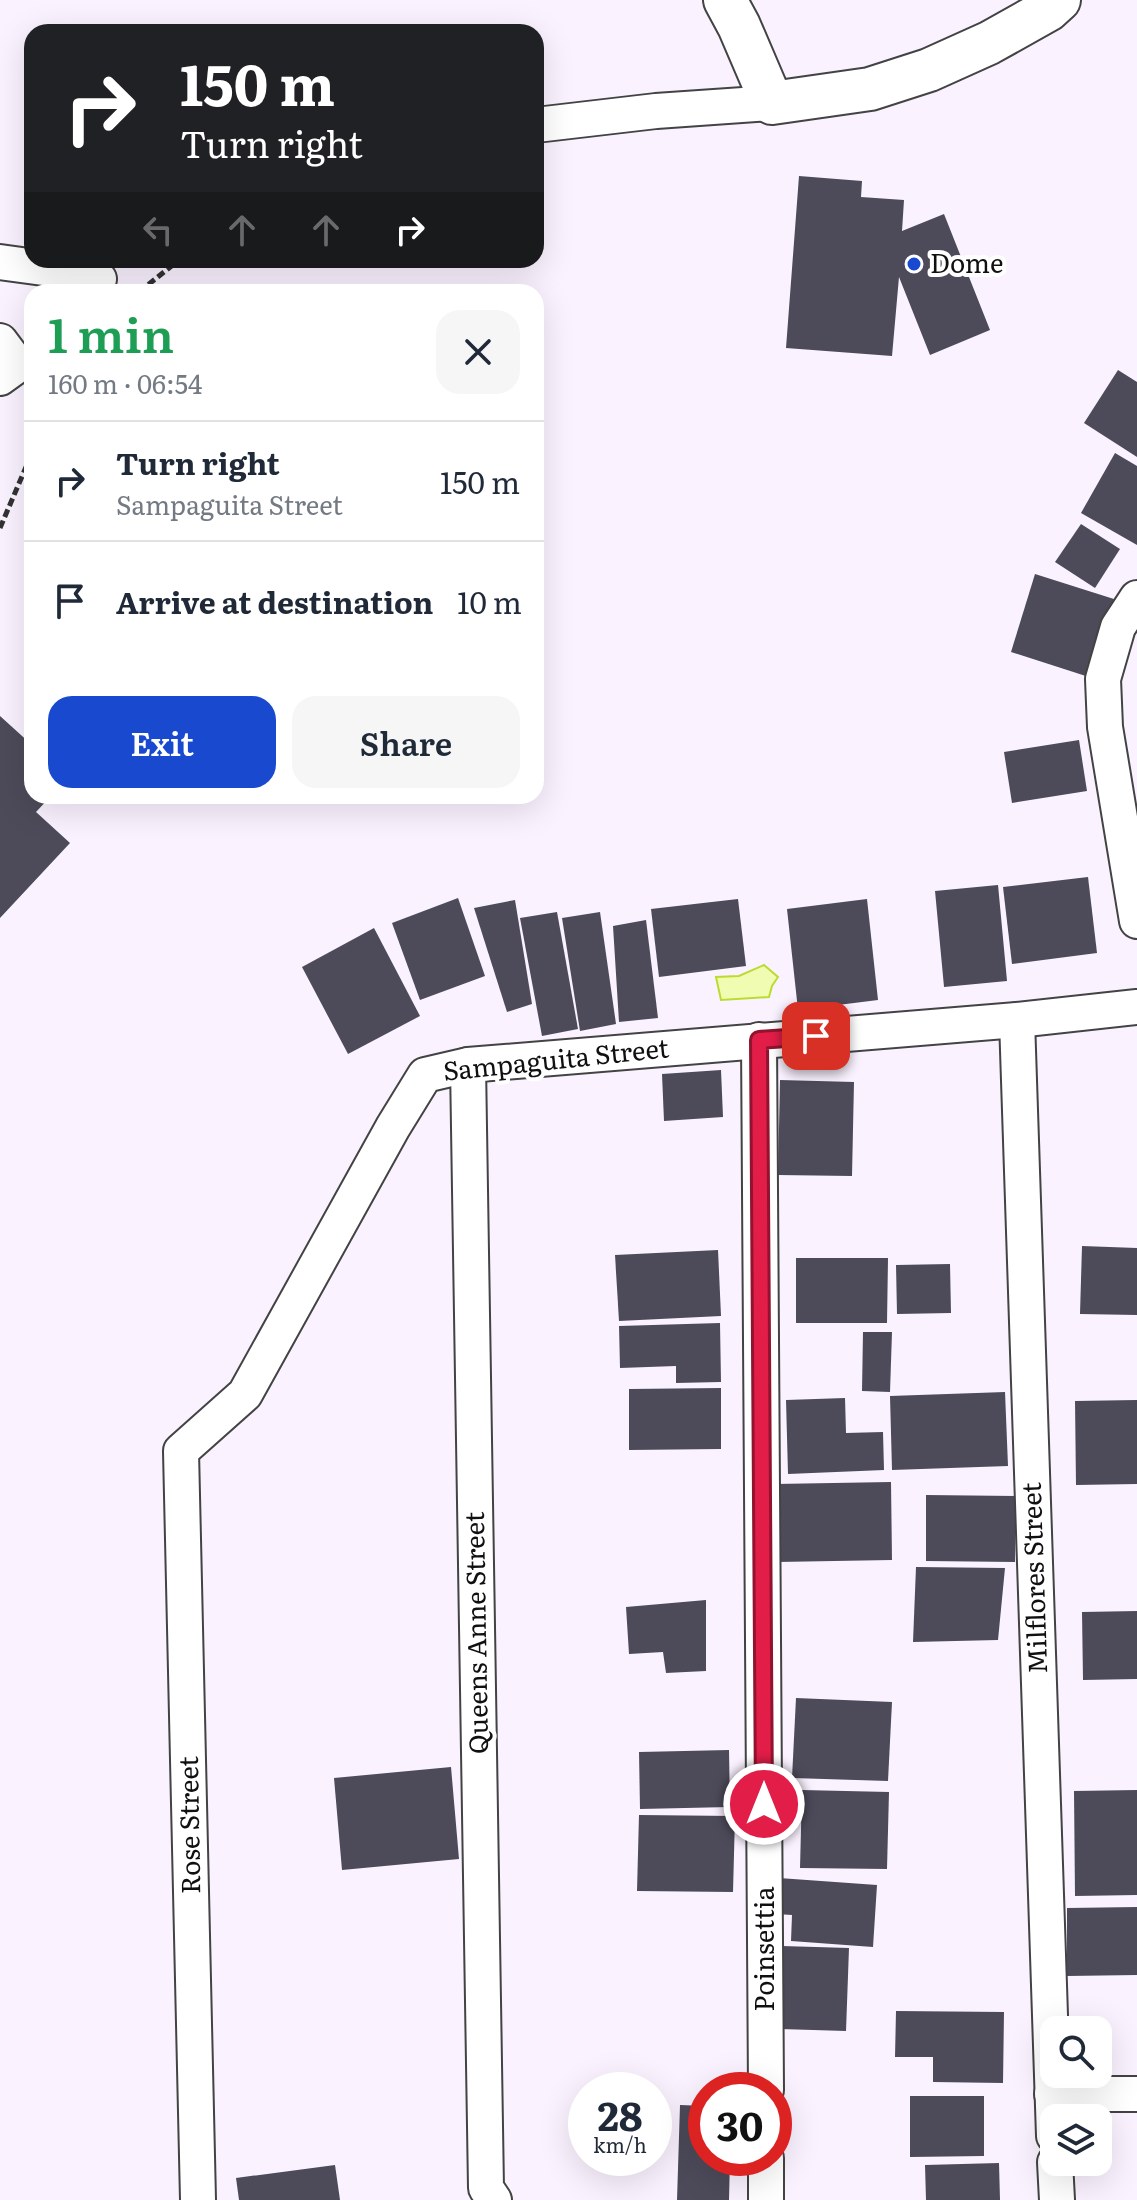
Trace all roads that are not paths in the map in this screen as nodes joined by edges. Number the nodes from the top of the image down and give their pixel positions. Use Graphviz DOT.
graph roads {
  1 [pos="725,0"];
  2 [pos="1059,0"];
  3 [pos="772,103"];
  4 [pos="544,124"];
  5 [pos="0,262"];
  6 [pos="24,265"];
  7 [pos="44,268"];
  8 [pos="99,279"];
  9 [pos="0,341"];
  10 [pos="0,378"];
  11 [pos="1137,598"];
  12 [pos="1137,921"];
  13 [pos="1137,1007"];
  14 [pos="1017,1020"];
  15 [pos="759,1040"];
  16 [pos="468,1065"];
  17 [pos="181,1451"];
  18 [pos="766,2072"];
  19 [pos="1052,2094"];
  20 [pos="1137,2094"];
  21 [pos="1052,2104"];
  22 [pos="766,2176"];
  23 [pos="1056,2176"];
  24 [pos="198,2200"];
  25 [pos="494,2200"];
  26 [pos="766,2200"];
  27 [pos="1057,2200"];
  1 -- 3 [label="street"];
  2 -- 3 [label="street"];
  3 -- 4 [label="street"];
  5 -- 6 [label="street"];
  7 -- 8 [label="street"];
  9 -- 10 [label="street"];
  11 -- 12 [label="street"];
  13 -- 14 [label="street, Sampaguita Street"];
  14 -- 15 [label="street, Sampaguita Street"];
  14 -- 19 [label="street, Milflores Street"];
  15 -- 16 [label="street, Sampaguita Street"];
  15 -- 18 [label="street, Poinsettia"];
  16 -- 17 [label="street, Sampaguita Street"];
  16 -- 25 [label="street, Queens Anne Street"];
  17 -- 24 [label="street, Rose Street"];
  19 -- 20 [label="street"];
  19 -- 21 [label="street, Milflores Street"];
  22 -- 26 [label="street"];
  23 -- 27 [label="street"];
}
